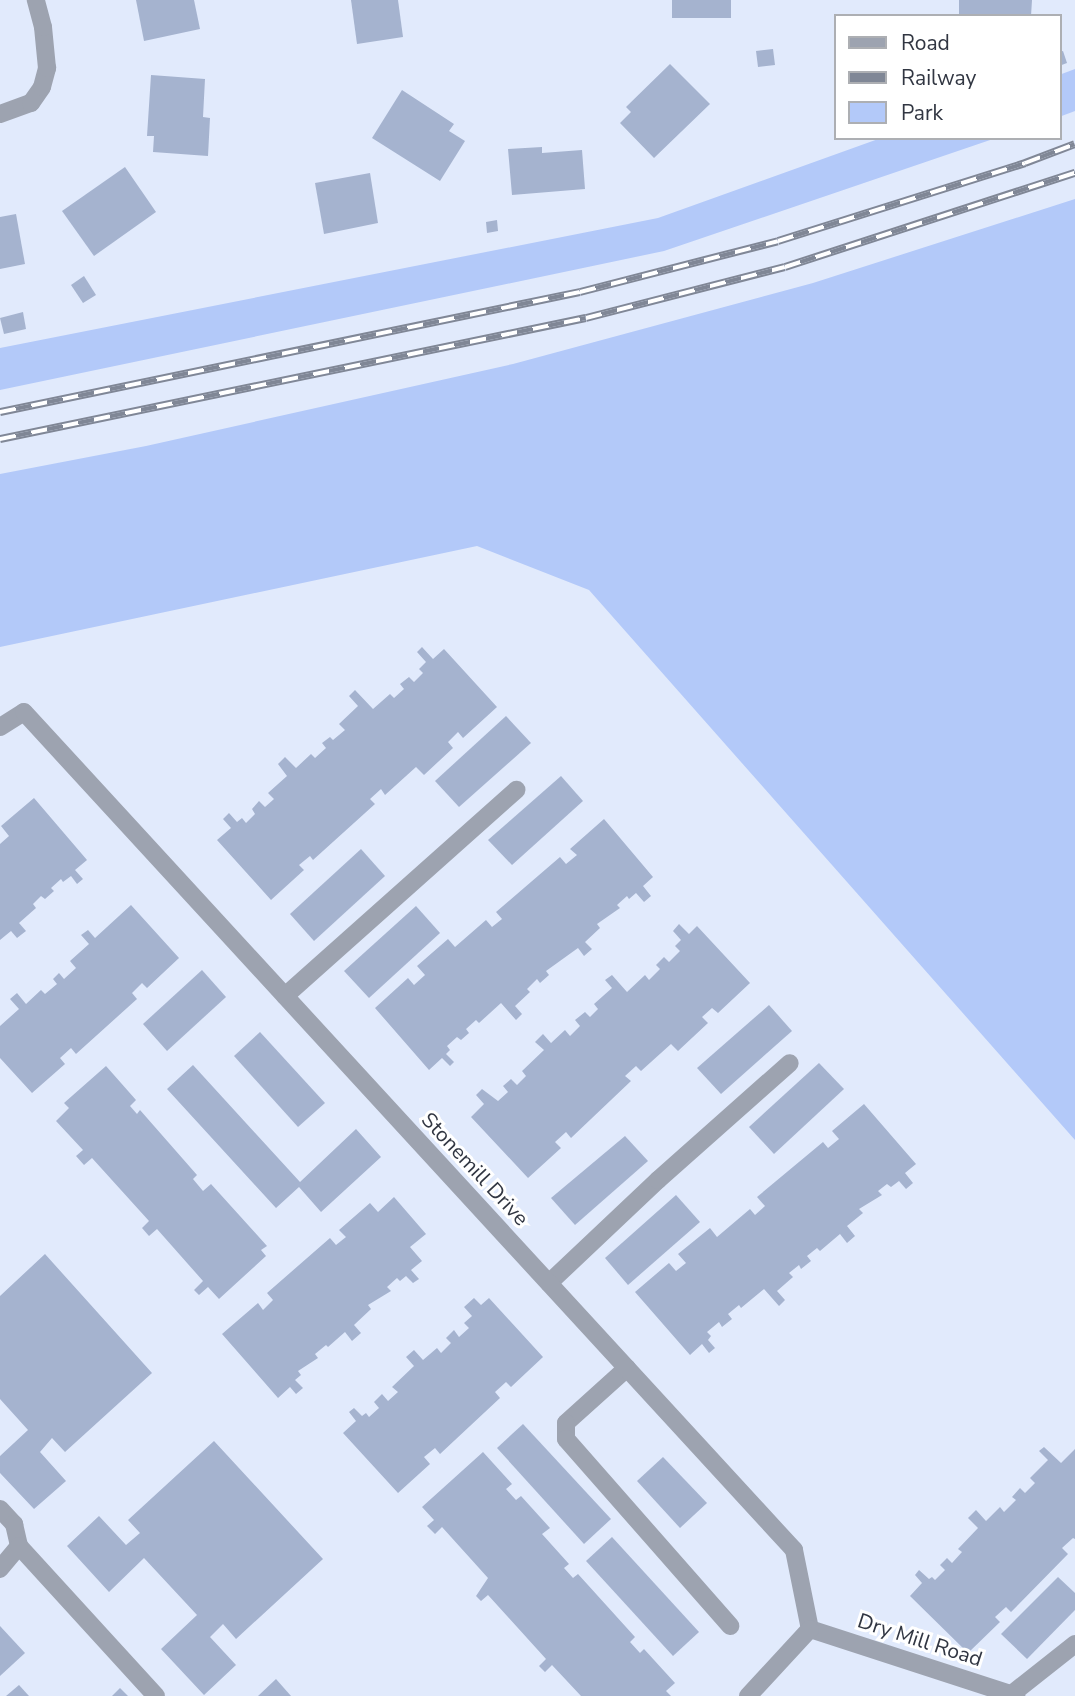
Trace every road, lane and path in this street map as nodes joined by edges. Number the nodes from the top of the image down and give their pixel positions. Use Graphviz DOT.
graph roads {
  1 [pos="36,0"];
  2 [pos="0,114"];
  3 [pos="0,726"];
  4 [pos="516,790"];
  5 [pos="285,996"];
  6 [pos="790,1063"];
  7 [pos="549,1283"];
  8 [pos="627,1368"];
  9 [pos="0,1509"];
  10 [pos="19,1546"];
  11 [pos="0,1569"];
  12 [pos="730,1626"];
  13 [pos="810,1629"];
  14 [pos="1075,1644"];
  15 [pos="1014,1695"];
  16 [pos="156,1696"];
  17 [pos="748,1696"];
  1 -- 2 [label="street"];
  3 -- 5 [label="street, Stonemill Drive"];
  4 -- 5 [label="street"];
  5 -- 7 [label="street, Stonemill Drive"];
  6 -- 7 [label="street"];
  7 -- 8 [label="street, Stonemill Drive"];
  8 -- 12 [label="street"];
  8 -- 13 [label="street, Stonemill Drive"];
  9 -- 10 [label="street"];
  10 -- 11 [label="street"];
  10 -- 16 [label="street"];
  13 -- 15 [label="street, Dry Mill Road"];
  13 -- 17 [label="street"];
  14 -- 15 [label="street"];
}
